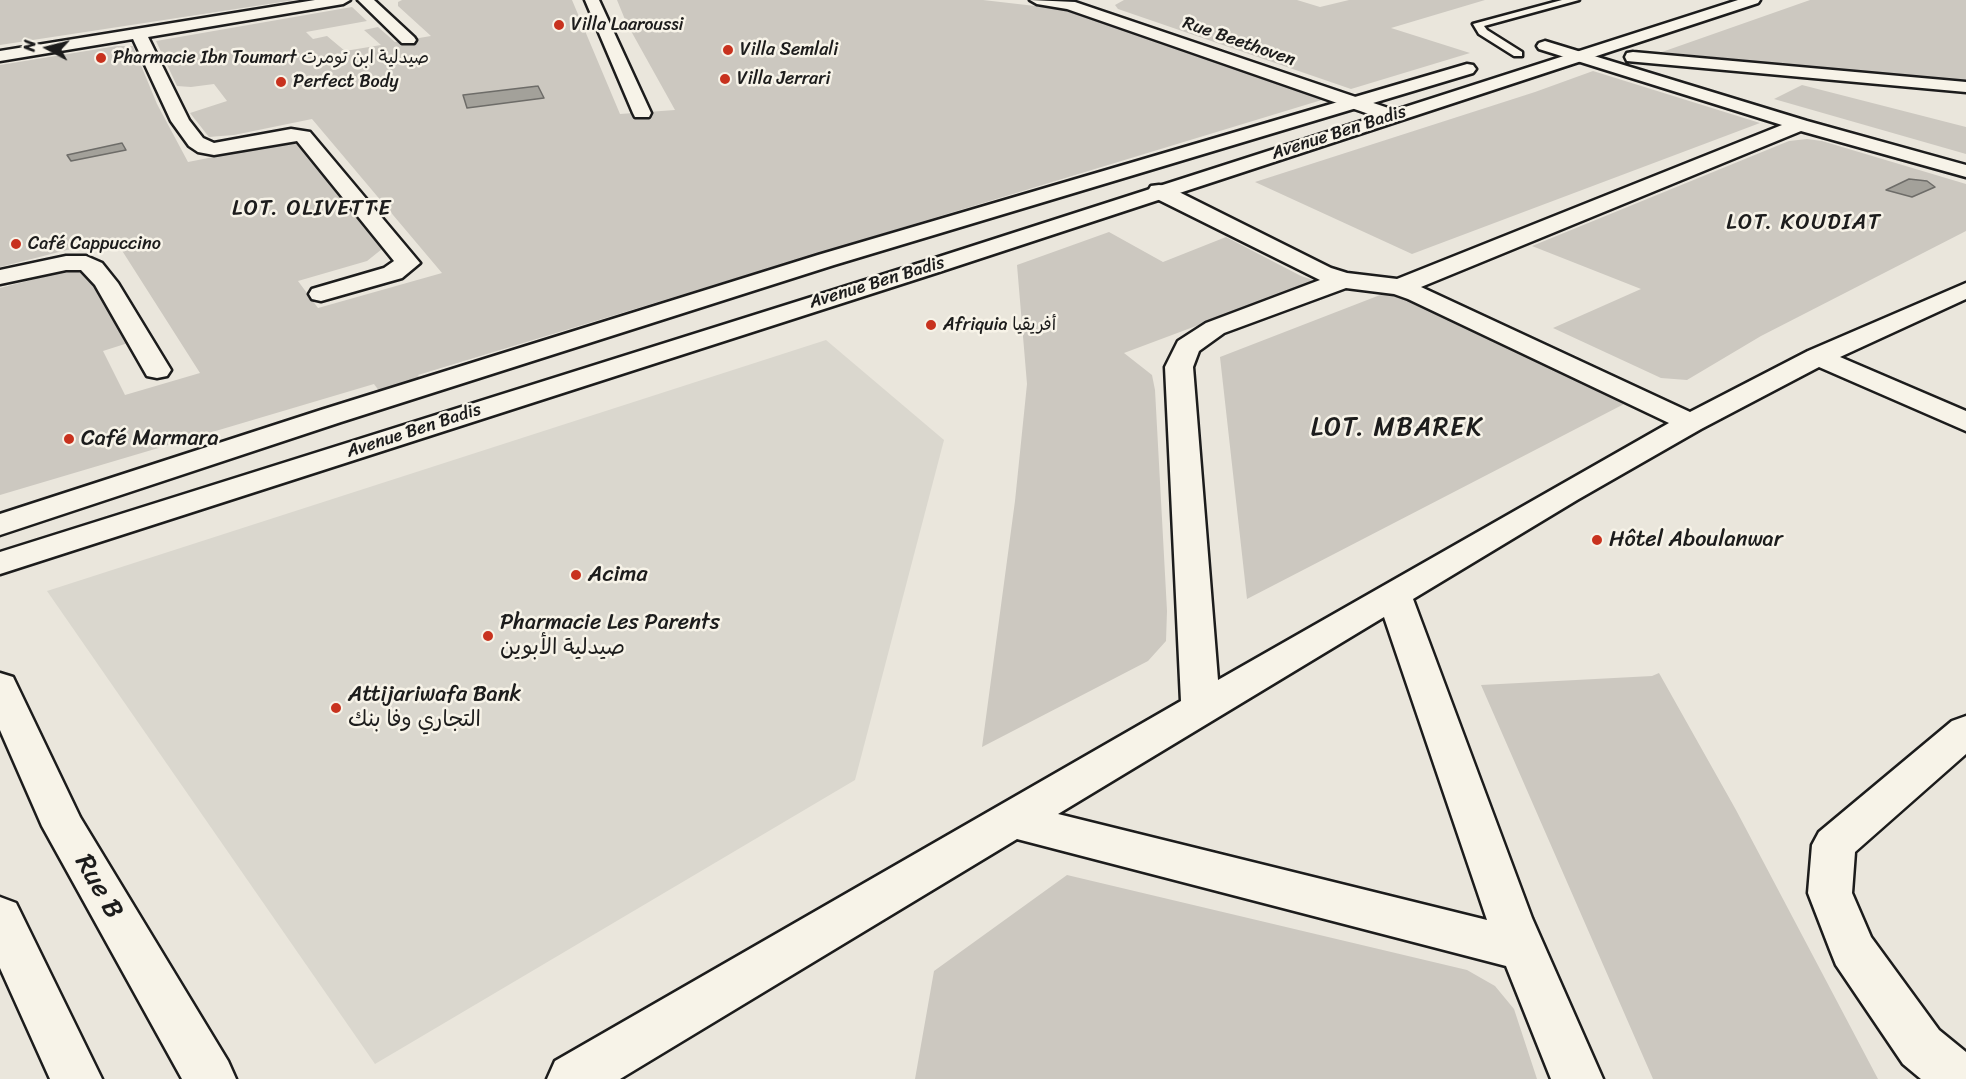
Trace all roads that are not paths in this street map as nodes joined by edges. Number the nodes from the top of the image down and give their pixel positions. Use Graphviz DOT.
graph roads {
  1 [pos="343,0"];
  2 [pos="364,0"];
  3 [pos="592,0"];
  4 [pos="1037,0"];
  5 [pos="1095,0"];
  6 [pos="1574,0"];
  7 [pos="1695,0"];
  8 [pos="1753,0"];
  9 [pos="1070,6"];
  10 [pos="138,33"];
  11 [pos="408,40"];
  12 [pos="1545,46"];
  13 [pos="1518,54"];
  14 [pos="0,56"];
  15 [pos="1580,56"];
  16 [pos="1966,87"];
  17 [pos="1356,102"];
  18 [pos="642,113"];
  19 [pos="1393,116"];
  20 [pos="1800,124"];
  21 [pos="1966,171"];
  22 [pos="1159,191"];
  23 [pos="0,277"];
  24 [pos="1344,280"];
  25 [pos="1400,287"];
  26 [pos="1966,290"];
  27 [pos="321,294"];
  28 [pos="1818,357"];
  29 [pos="157,370"];
  30 [pos="1966,422"];
  31 [pos="1691,423"];
  32 [pos="0,525"];
  33 [pos="0,563"];
  34 [pos="1394,596"];
  35 [pos="0,687"];
  36 [pos="1201,708"];
  37 [pos="1966,731"];
  38 [pos="1012,820"];
  39 [pos="0,918"];
  40 [pos="1523,950"];
  41 [pos="76,1079"];
  42 [pos="210,1079"];
  43 [pos="573,1079"];
  44 [pos="1577,1079"];
  45 [pos="1959,1079"];
  1 -- 10 [label="street"];
  2 -- 11 [label="street"];
  3 -- 18 [label="street"];
  4 -- 9 [label="street, Rue Beethoven"];
  5 -- 9 [label="street"];
  6 -- 13 [label="lane"];
  7 -- 12 [label="street, Avenue Ben Badis"];
  8 -- 15 [label="street, Avenue Ben Badis"];
  9 -- 17 [label="street, Rue Beethoven"];
  10 -- 14 [label="street"];
  10 -- 27 [label="street"];
  12 -- 13 [label="street, Avenue Ben Badis"];
  12 -- 15 [label="street"];
  13 -- 17 [label="street, Avenue Ben Badis"];
  15 -- 16 [label="street"];
  15 -- 19 [label="street, Avenue Ben Badis"];
  15 -- 20 [label="street"];
  17 -- 19 [label="street, Rue Beethoven"];
  17 -- 32 [label="street, Avenue Ben Badis"];
  19 -- 22 [label="street, Avenue Ben Badis"];
  20 -- 21 [label="street"];
  20 -- 25 [label="street"];
  22 -- 24 [label="street"];
  22 -- 33 [label="street, Avenue Ben Badis"];
  23 -- 29 [label="street"];
  24 -- 25 [label="street"];
  24 -- 36 [label="street"];
  25 -- 31 [label="street"];
  26 -- 28 [label="street"];
  28 -- 30 [label="street"];
  28 -- 31 [label="street"];
  31 -- 34 [label="street"];
  34 -- 36 [label="street"];
  34 -- 40 [label="street"];
  35 -- 42 [label="street, Rue B"];
  36 -- 38 [label="street"];
  37 -- 45 [label="street"];
  38 -- 40 [label="street"];
  38 -- 43 [label="street"];
  39 -- 41 [label="street"];
  40 -- 44 [label="street"];
}
